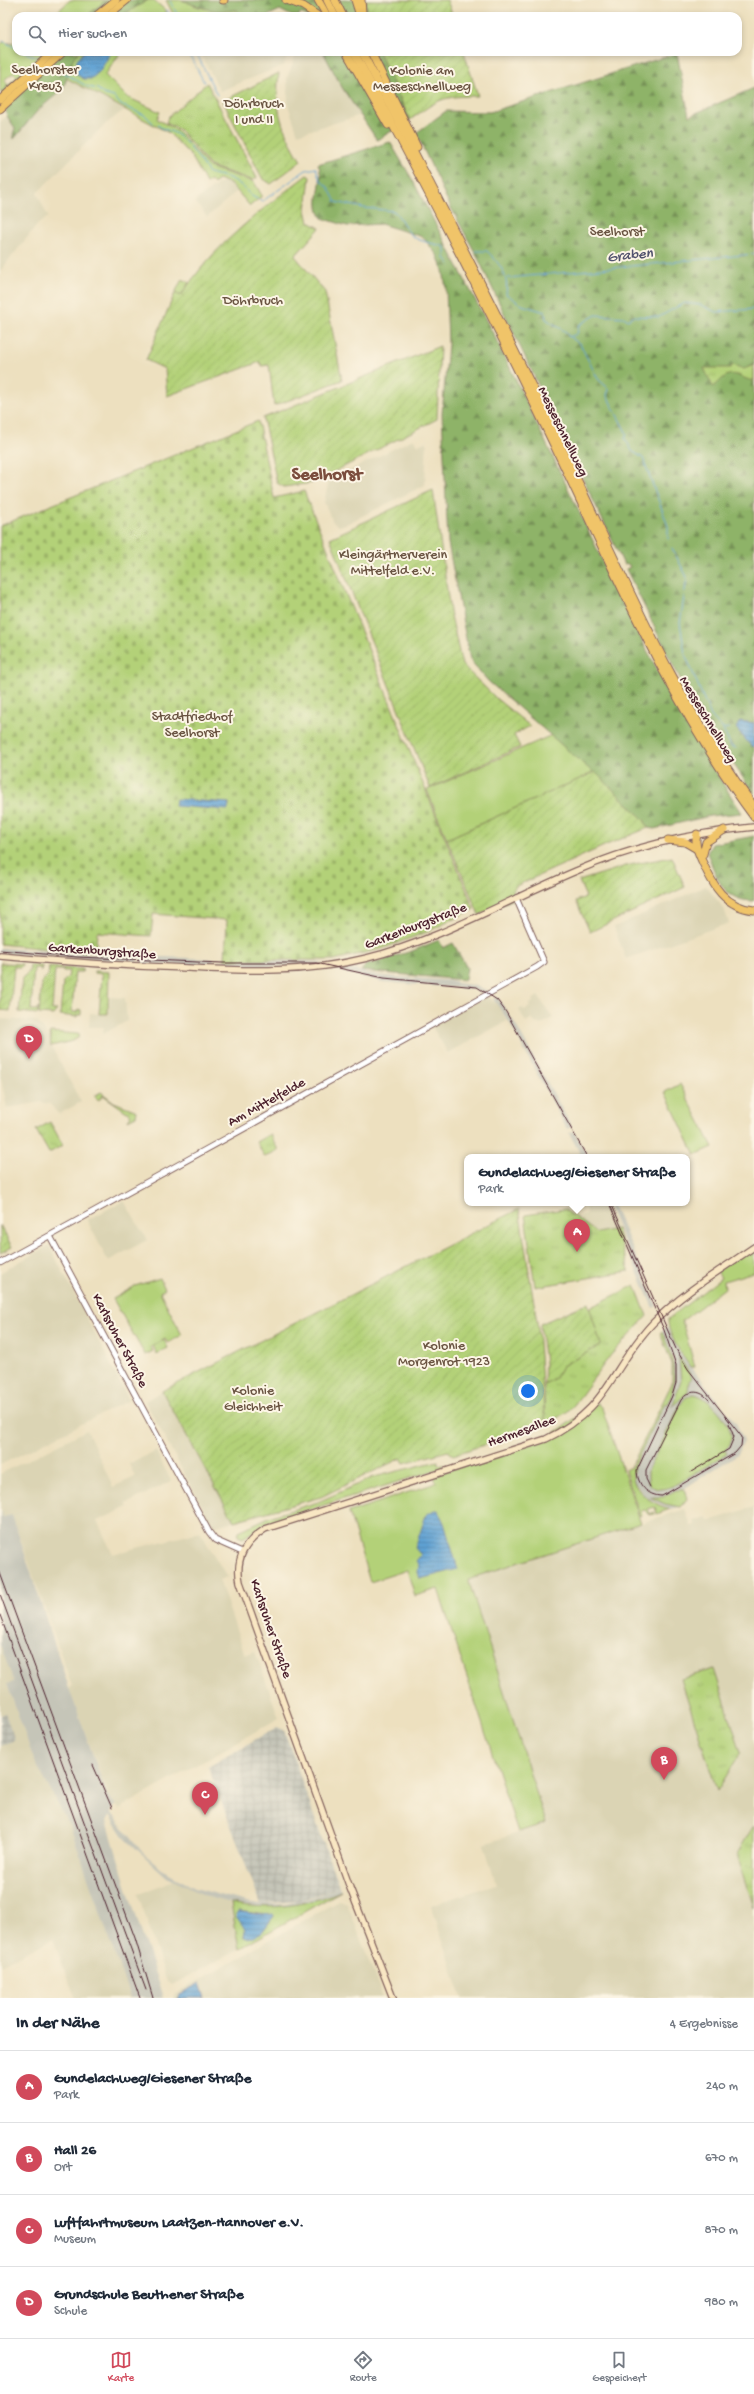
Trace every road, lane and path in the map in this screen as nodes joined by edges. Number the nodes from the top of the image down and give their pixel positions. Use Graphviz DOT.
graph roads {
  1 [pos="116,0"];
  2 [pos="286,0"];
  3 [pos="318,0"];
  4 [pos="327,0"];
  5 [pos="335,0"];
  6 [pos="355,0"];
  7 [pos="361,0"];
  8 [pos="126,1"];
  9 [pos="101,12"];
  10 [pos="112,12"];
  11 [pos="312,12"];
  12 [pos="325,12"];
  13 [pos="333,12"];
  14 [pos="341,12"];
  15 [pos="360,12"];
  16 [pos="361,12"];
  17 [pos="52,56"];
  18 [pos="348,56"];
  19 [pos="356,56"];
  20 [pos="364,56"];
  21 [pos="373,56"];
  22 [pos="13,92"];
  23 [pos="0,100"];
  24 [pos="0,109"];
  25 [pos="408,155"];
  26 [pos="432,186"];
  27 [pos="754,806"];
  28 [pos="754,817"];
  29 [pos="752,827"];
  30 [pos="724,830"];
  31 [pos="697,834"];
  32 [pos="668,840"];
  33 [pos="697,848"];
  34 [pos="703,854"];
  35 [pos="516,898"];
  36 [pos="754,904"];
  37 [pos="754,910"];
  38 [pos="0,956"];
  39 [pos="50,1236"];
  40 [pos="754,1247"];
  41 [pos="0,1263"];
  42 [pos="242,1552"];
  43 [pos="393,1998"];
  1 -- 9 [label="highway"];
  2 -- 11 [label="highway"];
  3 -- 12 [label="highway"];
  4 -- 13 [label="highway"];
  5 -- 14 [label="highway"];
  6 -- 15 [label="highway"];
  7 -- 16 [label="highway"];
  8 -- 10 [label="highway"];
  17 -- 22 [label="highway"];
  18 -- 25 [label="highway"];
  19 -- 25 [label="highway, Messeschnellweg"];
  20 -- 26 [label="highway, Messeschnellweg"];
  21 -- 26 [label="highway"];
  22 -- 23 [label="highway"];
  22 -- 24 [label="highway"];
  25 -- 28 [label="highway, Messeschnellweg"];
  26 -- 27 [label="highway, Messeschnellweg"];
  29 -- 30 [label="main road, Garkenburgstraße"];
  30 -- 31 [label="main road, Garkenburgstraße"];
  30 -- 34 [label="highway"];
  31 -- 32 [label="main road, Garkenburgstraße"];
  31 -- 33 [label="highway"];
  31 -- 34 [label="highway"];
  32 -- 33 [label="highway"];
  32 -- 35 [label="main road, Garkenburgstraße"];
  33 -- 37 [label="highway"];
  34 -- 36 [label="highway"];
  35 -- 38 [label="main road, Garkenburgstraße"];
  35 -- 39 [label="street, Am Mittelfelde"];
  39 -- 41 [label="street, Am Mittelfelde"];
  39 -- 42 [label="street, Karlsruher Straße"];
  40 -- 42 [label="main road, Hermesallee"];
  42 -- 43 [label="main road, Karlsruher Straße"];
}
